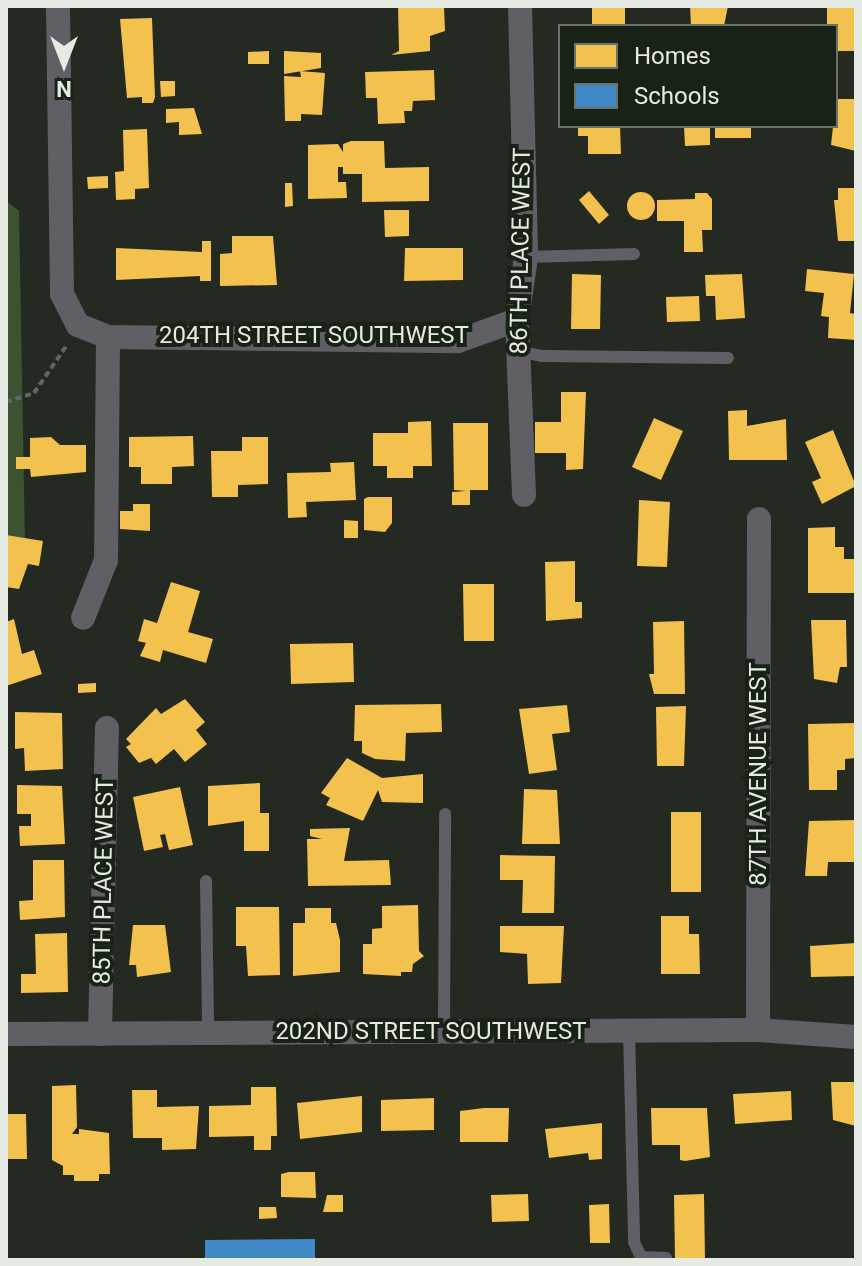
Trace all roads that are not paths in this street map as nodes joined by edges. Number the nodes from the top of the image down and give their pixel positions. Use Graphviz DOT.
graph roads {
  1 [pos="58,6"];
  2 [pos="520,6"];
  3 [pos="634,254"];
  4 [pos="526,257"];
  5 [pos="517,320"];
  6 [pos="108,337"];
  7 [pos="518,351"];
  8 [pos="728,358"];
  9 [pos="524,495"];
  10 [pos="759,519"];
  11 [pos="83,618"];
  12 [pos="107,728"];
  13 [pos="445,814"];
  14 [pos="206,881"];
  15 [pos="758,1030"];
  16 [pos="629,1031"];
  17 [pos="444,1032"];
  18 [pos="208,1033"];
  19 [pos="6,1034"];
  20 [pos="100,1034"];
  21 [pos="856,1037"];
  22 [pos="666,1258"];
  1 -- 6 [label="street"];
  2 -- 4 [label="street, 86TH PLACE WEST"];
  3 -- 4 [label="lane"];
  4 -- 5 [label="street, 86TH PLACE WEST"];
  5 -- 6 [label="street, 204TH STREET SOUTHWEST"];
  5 -- 7 [label="street, 86TH PLACE WEST"];
  6 -- 11 [label="street"];
  7 -- 8 [label="lane"];
  7 -- 9 [label="street, 86TH PLACE WEST"];
  10 -- 15 [label="street, 87TH AVENUE WEST"];
  12 -- 20 [label="street, 85TH PLACE WEST"];
  13 -- 17 [label="lane"];
  14 -- 18 [label="lane"];
  15 -- 16 [label="street, 202ND STREET SOUTHWEST"];
  15 -- 21 [label="street, 202ND STREET SOUTHWEST"];
  16 -- 17 [label="street, 202ND STREET SOUTHWEST"];
  16 -- 22 [label="lane"];
  17 -- 18 [label="street, 202ND STREET SOUTHWEST"];
  18 -- 20 [label="street, 202ND STREET SOUTHWEST"];
  19 -- 20 [label="street, 202ND STREET SOUTHWEST"];
}
